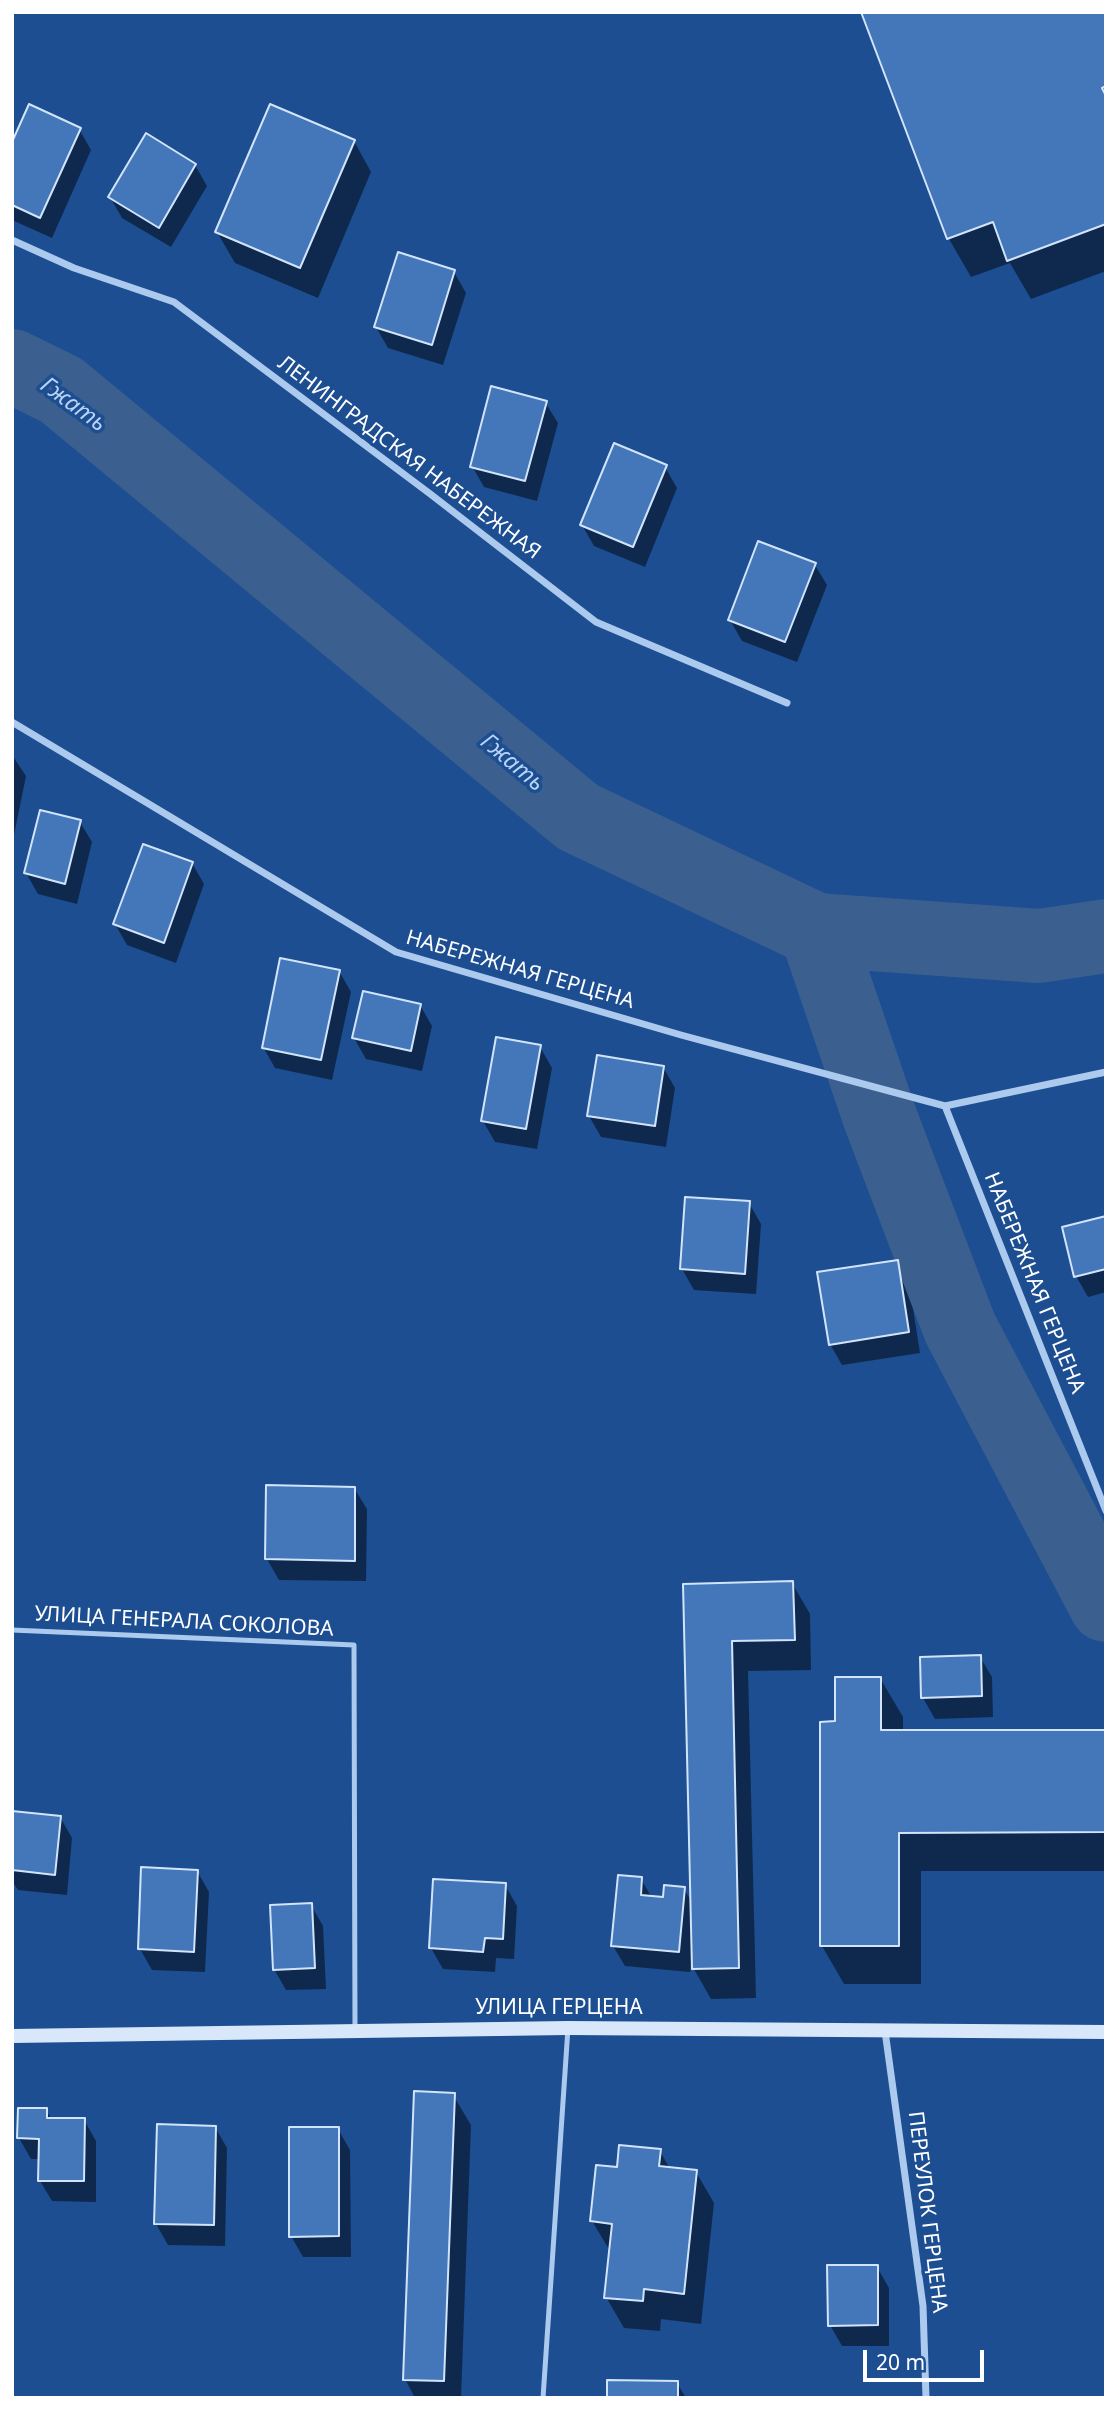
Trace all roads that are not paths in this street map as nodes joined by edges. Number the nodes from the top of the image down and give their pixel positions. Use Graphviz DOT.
graph roads {
  1 [pos="12,240"];
  2 [pos="786,703"];
  3 [pos="12,722"];
  4 [pos="1106,1072"];
  5 [pos="945,1106"];
  6 [pos="1106,1511"];
  7 [pos="12,1630"];
  8 [pos="568,2028"];
  9 [pos="885,2031"];
  10 [pos="355,2032"];
  11 [pos="1106,2032"];
  12 [pos="12,2036"];
  13 [pos="543,2398"];
  14 [pos="926,2398"];
  1 -- 2 [label="street, ЛЕНИНГРАДСКАЯ НАБЕРЕЖНАЯ"];
  3 -- 5 [label="street, НАБЕРЕЖНАЯ ГЕРЦЕНА"];
  4 -- 5 [label="street, НАБЕРЕЖНАЯ ГЕРЦЕНА"];
  5 -- 6 [label="street, НАБЕРЕЖНАЯ ГЕРЦЕНА"];
  7 -- 10 [label="lane, УЛИЦА ГЕНЕРАЛА СОКОЛОВА"];
  8 -- 9 [label="street, УЛИЦА ГЕРЦЕНА"];
  8 -- 10 [label="street, УЛИЦА ГЕРЦЕНА"];
  8 -- 13 [label="lane"];
  9 -- 11 [label="street, УЛИЦА ГЕРЦЕНА"];
  9 -- 14 [label="street, ПЕРЕУЛОК ГЕРЦЕНА"];
  10 -- 12 [label="street, УЛИЦА ГЕРЦЕНА"];
}
